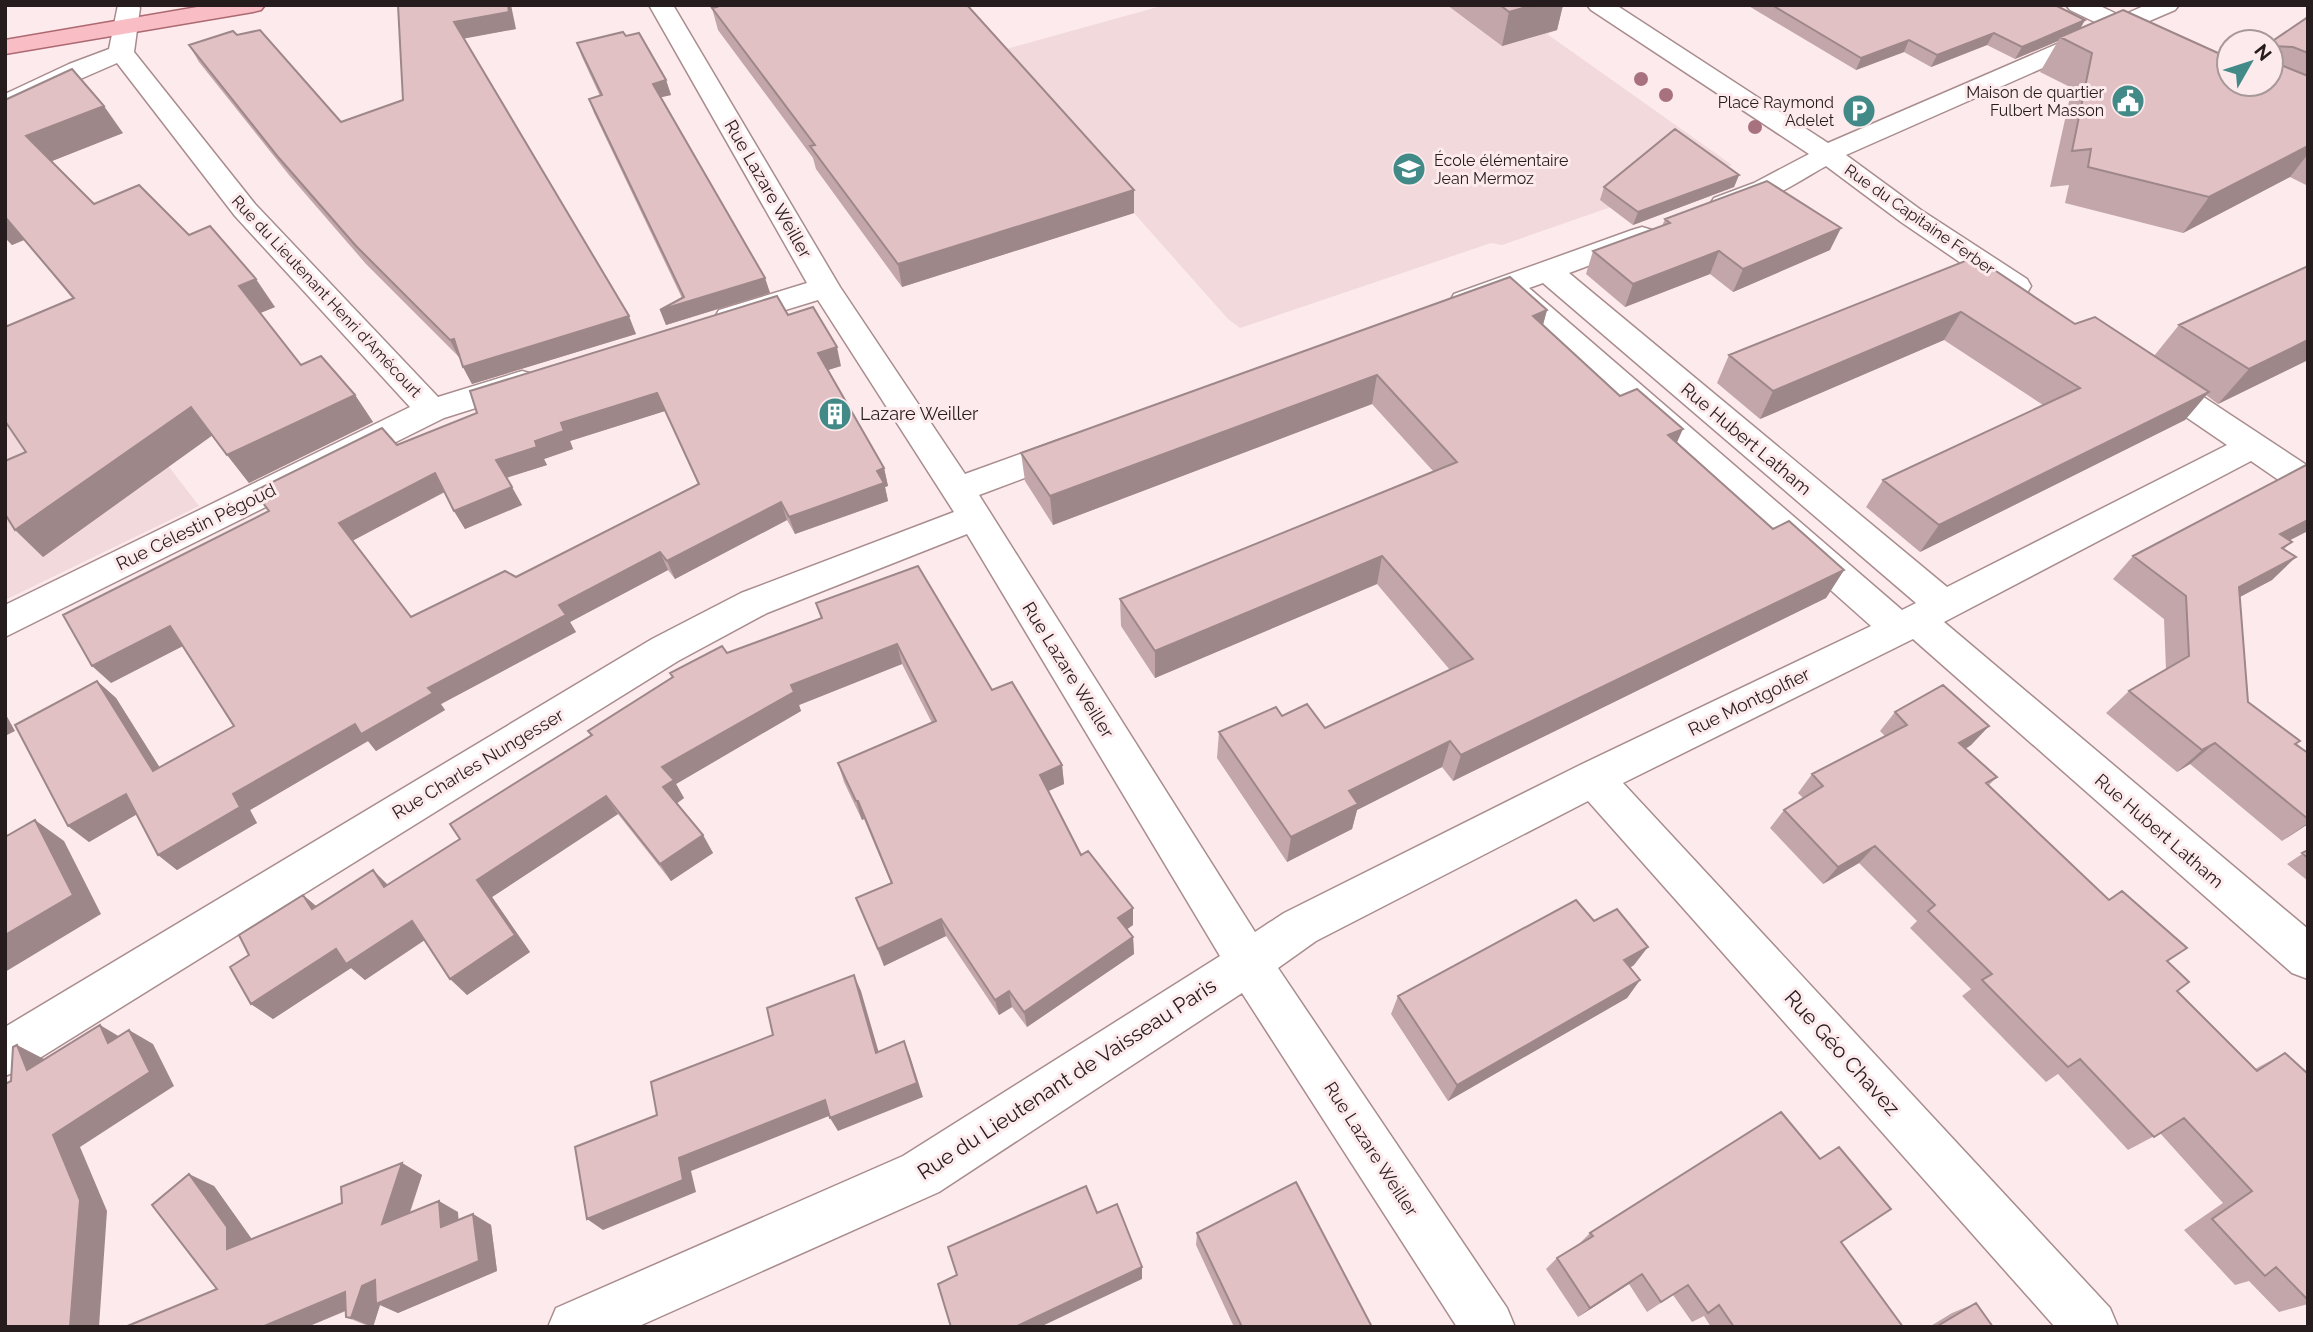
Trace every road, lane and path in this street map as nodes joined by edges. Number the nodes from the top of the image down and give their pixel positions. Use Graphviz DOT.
graph roads {
  1 [pos="253,5"];
  2 [pos="661,5"];
  3 [pos="1599,5"];
  4 [pos="2078,5"];
  5 [pos="2167,5"];
  6 [pos="131,23"];
  7 [pos="2121,25"];
  8 [pos="5,29"];
  9 [pos="5,47"];
  10 [pos="2215,69"];
  11 [pos="5,104"];
  12 [pos="1828,154"];
  13 [pos="1701,213"];
  14 [pos="1662,228"];
  15 [pos="1548,271"];
  16 [pos="1507,285"];
  17 [pos="825,288"];
  18 [pos="2037,301"];
  19 [pos="1443,310"];
  20 [pos="706,325"];
  21 [pos="2129,362"];
  22 [pos="550,373"];
  23 [pos="432,410"];
  24 [pos="1095,439"];
  25 [pos="2252,446"];
  26 [pos="2308,483"];
  27 [pos="966,504"];
  28 [pos="1920,618"];
  29 [pos="5,622"];
  30 [pos="1593,779"];
  31 [pos="2308,958"];
  32 [pos="1249,962"];
  33 [pos="5,1053"];
  34 [pos="575,1327"];
  35 [pos="1488,1327"];
  36 [pos="2091,1327"];
  1 -- 6 [label="main road"];
  2 -- 17 [label="street, Rue Lazare Weiller"];
  3 -- 12 [label="street, Rue du Capitaine Ferber"];
  4 -- 7 [label="street"];
  5 -- 7 [label="street"];
  6 -- 8 [label="main road"];
  6 -- 9 [label="main road"];
  6 -- 11 [label="street"];
  6 -- 23 [label="street, Rue du Lieutenant Henri d'Amécourt"];
  7 -- 10 [label="street"];
  7 -- 12 [label="street"];
  12 -- 13 [label="street"];
  12 -- 18 [label="street, Rue du Capitaine Ferber"];
  14 -- 15 [label="street"];
  15 -- 16 [label="street"];
  15 -- 28 [label="street, Rue Hubert Latham"];
  16 -- 19 [label="street"];
  16 -- 28 [label="street, Rue Hubert Latham"];
  17 -- 20 [label="street"];
  17 -- 27 [label="street, Rue Lazare Weiller"];
  21 -- 25 [label="street"];
  22 -- 23 [label="street, Rue Célestin Pégoud"];
  23 -- 29 [label="street, Rue Célestin Pégoud"];
  24 -- 27 [label="street, Rue Charles Nungesser"];
  25 -- 26 [label="street"];
  25 -- 28 [label="street, Rue Montgolfier"];
  27 -- 32 [label="street, Rue Lazare Weiller"];
  27 -- 33 [label="street, Rue Charles Nungesser"];
  28 -- 30 [label="street, Rue Montgolfier"];
  28 -- 31 [label="street, Rue Hubert Latham"];
  30 -- 32 [label="street, Rue Montgolfier"];
  30 -- 36 [label="street, Rue Géo Chavez"];
  32 -- 34 [label="street, Rue du Lieutenant de Vaisseau Paris"];
  32 -- 35 [label="street, Rue Lazare Weiller"];
}
